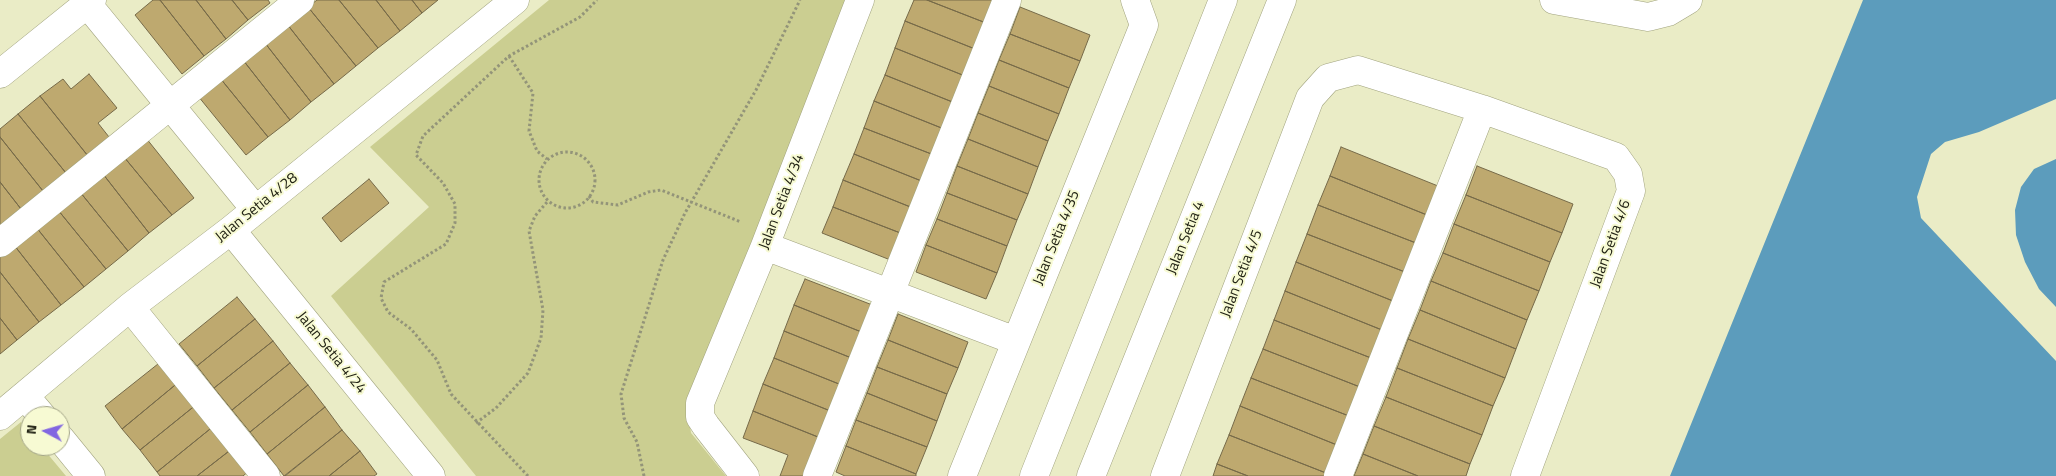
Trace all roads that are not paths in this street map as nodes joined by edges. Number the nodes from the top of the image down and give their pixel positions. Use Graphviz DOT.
graph roads {
  1 [pos="300,0"];
  2 [pos="860,0"];
  3 [pos="1007,0"];
  4 [pos="1135,0"];
  5 [pos="1223,0"];
  6 [pos="1282,0"];
  7 [pos="1554,0"];
  8 [pos="1688,0"];
  9 [pos="88,1"];
  10 [pos="496,6"];
  11 [pos="0,74"];
  12 [pos="1328,78"];
  13 [pos="170,105"];
  14 [pos="1482,109"];
  15 [pos="255,209"];
  16 [pos="231,230"];
  17 [pos="757,236"];
  18 [pos="0,244"];
  19 [pos="890,293"];
  20 [pos="130,308"];
  21 [pos="1016,341"];
  22 [pos="34,406"];
  23 [pos="20,410"];
  24 [pos="0,416"];
  25 [pos="70,450"];
  26 [pos="91,476"];
  27 [pos="266,476"];
  28 [pos="431,476"];
  29 [pos="745,476"];
  30 [pos="817,476"];
  31 [pos="962,476"];
  32 [pos="1034,476"];
  33 [pos="1091,476"];
  34 [pos="1165,476"];
  35 [pos="1338,476"];
  36 [pos="1524,476"];
  1 -- 13 [label="street"];
  2 -- 17 [label="street, Jalan Setia 4/34"];
  3 -- 19 [label="street"];
  4 -- 21 [label="street, Jalan Setia 4/35"];
  5 -- 32 [label="street"];
  6 -- 33 [label="street, Jalan Setia 4"];
  7 -- 8 [label="street"];
  9 -- 11 [label="street"];
  9 -- 13 [label="street"];
  10 -- 15 [label="street, Jalan Setia 4/28"];
  12 -- 14 [label="street, Jalan Setia 4/6"];
  12 -- 34 [label="street, Jalan Setia 4/5"];
  13 -- 15 [label="street"];
  13 -- 18 [label="street"];
  14 -- 35 [label="street"];
  14 -- 36 [label="street, Jalan Setia 4/6"];
  15 -- 16 [label="street, Jalan Setia 4/28"];
  16 -- 20 [label="street, Jalan Setia 4/28"];
  16 -- 28 [label="street, Jalan Setia 4/24"];
  17 -- 19 [label="street"];
  17 -- 29 [label="street, Jalan Setia 4/34"];
  19 -- 21 [label="street"];
  19 -- 30 [label="street"];
  20 -- 22 [label="street, Jalan Setia 4/28"];
  20 -- 27 [label="street"];
  21 -- 31 [label="street, Jalan Setia 4/35"];
  23 -- 24 [label="street, Jalan Setia 4/28"];
  25 -- 26 [label="street"];
}
